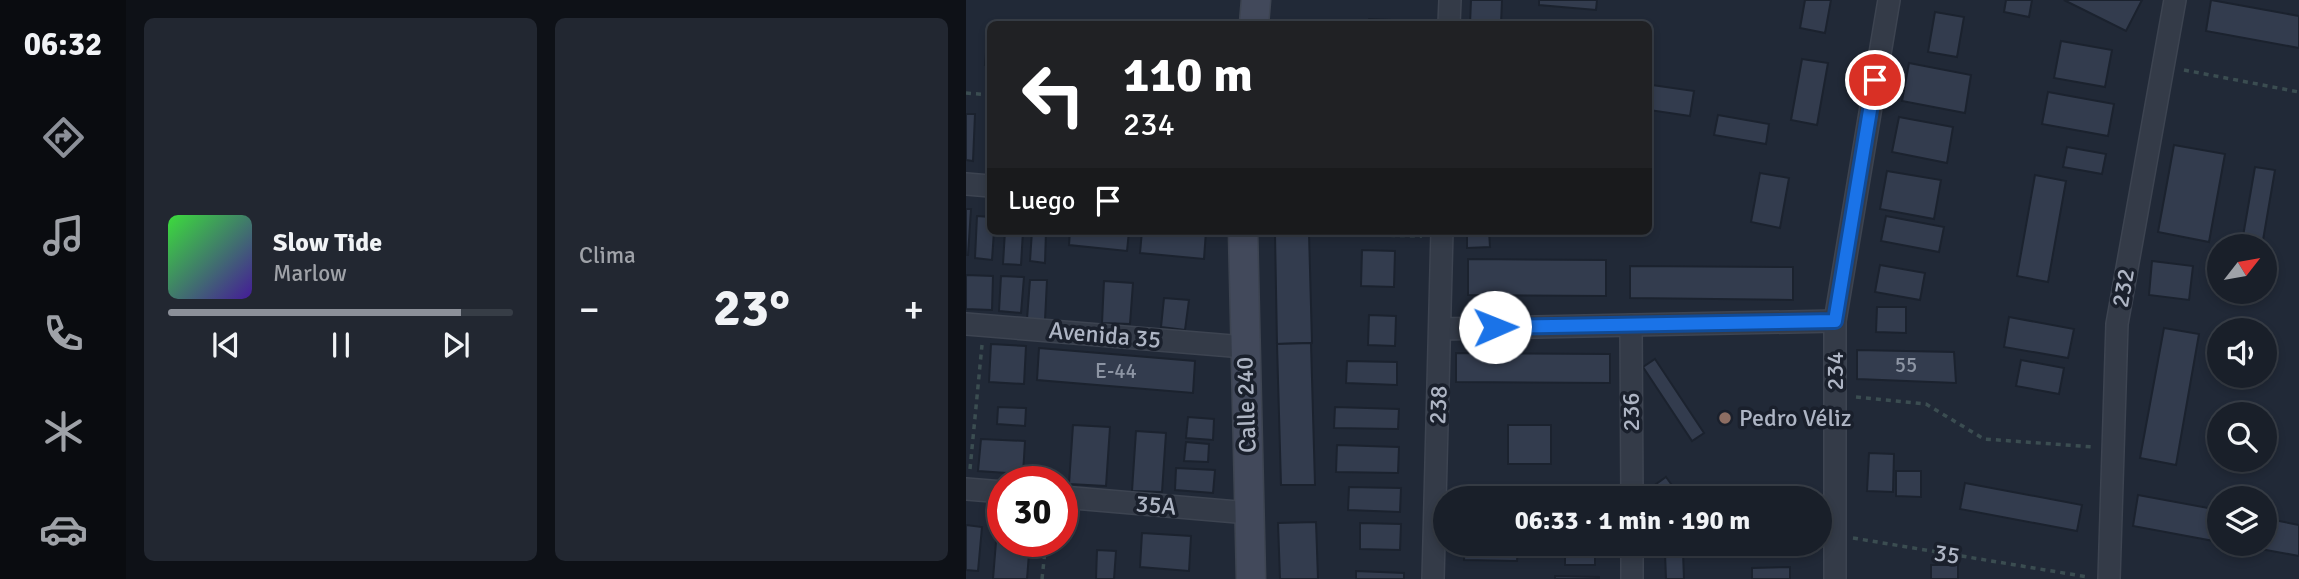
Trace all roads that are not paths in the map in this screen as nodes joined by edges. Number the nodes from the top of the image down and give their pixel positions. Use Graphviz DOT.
graph roads {
  1 [pos="1256,0"];
  2 [pos="1450,0"];
  3 [pos="1889,0"];
  4 [pos="2175,0"];
  5 [pos="1255,21"];
  6 [pos="1449,21"];
  7 [pos="966,184"];
  8 [pos="987,186"];
  9 [pos="1243,235"];
  10 [pos="1442,235"];
  11 [pos="1835,321"];
  12 [pos="975,324"];
  13 [pos="1631,325"];
  14 [pos="1441,329"];
  15 [pos="1244,347"];
  16 [pos="1632,486"];
  17 [pos="967,489"];
  18 [pos="987,491"];
  19 [pos="1078,498"];
  20 [pos="1249,513"];
  21 [pos="1632,556"];
  22 [pos="1251,579"];
  23 [pos="1433,579"];
  24 [pos="1633,579"];
  25 [pos="1835,579"];
  26 [pos="2109,579"];
  1 -- 5 [label="street"];
  2 -- 6 [label="street"];
  3 -- 11 [label="street, 234"];
  4 -- 26 [label="street, 232"];
  7 -- 8 [label="street"];
  9 -- 15 [label="street, Calle 240"];
  10 -- 14 [label="street, 238"];
  11 -- 13 [label="street"];
  11 -- 25 [label="street, 234"];
  12 -- 15 [label="street, Avenida 35"];
  13 -- 14 [label="street"];
  13 -- 16 [label="street, 236"];
  14 -- 23 [label="street, 238"];
  15 -- 20 [label="street, Calle 240"];
  17 -- 18 [label="street"];
  19 -- 20 [label="street, 35A"];
  20 -- 22 [label="street, Calle 240"];
  21 -- 24 [label="street"];
}
